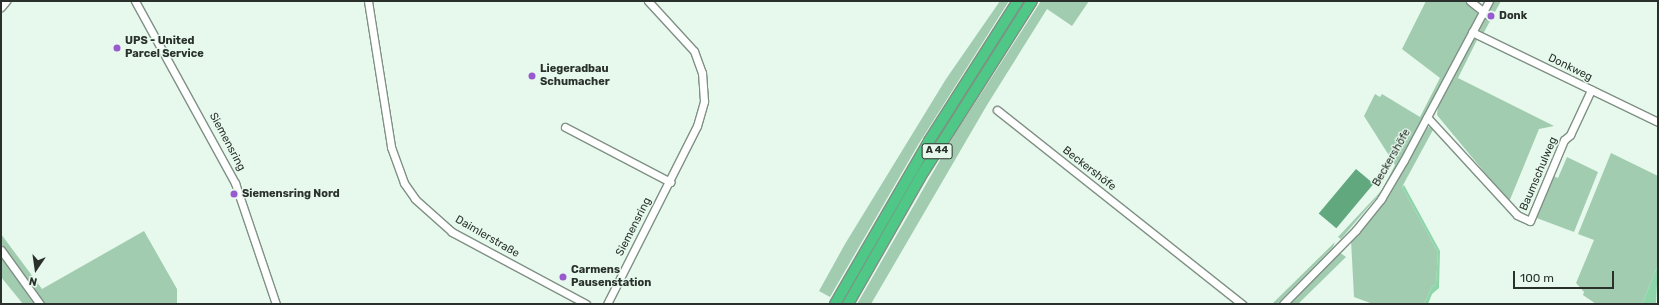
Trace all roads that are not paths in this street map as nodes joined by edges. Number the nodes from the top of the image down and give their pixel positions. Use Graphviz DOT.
graph roads {
  1 [pos="6,1"];
  2 [pos="135,1"];
  3 [pos="368,1"];
  4 [pos="648,1"];
  5 [pos="1018,1"];
  6 [pos="1032,1"];
  7 [pos="1470,1"];
  8 [pos="1489,1"];
  9 [pos="1,7"];
  10 [pos="1486,13"];
  11 [pos="1472,32"];
  12 [pos="1591,90"];
  13 [pos="997,110"];
  14 [pos="1427,117"];
  15 [pos="1658,122"];
  16 [pos="565,127"];
  17 [pos="670,182"];
  18 [pos="1,250"];
  19 [pos="40,304"];
  20 [pos="276,304"];
  21 [pos="586,304"];
  22 [pos="607,304"];
  23 [pos="835,304"];
  24 [pos="848,304"];
  25 [pos="1242,304"];
  26 [pos="1283,304"];
  1 -- 9 [label="street"];
  2 -- 20 [label="street, Siemensring"];
  3 -- 21 [label="street, Daimlerstraße"];
  4 -- 17 [label="street, Siemensring"];
  5 -- 23 [label="highway, A 44"];
  6 -- 24 [label="highway, A 44"];
  7 -- 10 [label="street"];
  8 -- 10 [label="street, Beckershöfe"];
  10 -- 11 [label="street, Beckershöfe"];
  11 -- 12 [label="street, Donkweg"];
  11 -- 14 [label="street, Beckershöfe"];
  12 -- 14 [label="street, Baumschulweg"];
  12 -- 15 [label="street, Donkweg"];
  13 -- 25 [label="street, Beckershöfe"];
  14 -- 26 [label="street, Beckershöfe"];
  16 -- 17 [label="street"];
  17 -- 22 [label="street, Siemensring"];
  18 -- 19 [label="street"];
}
